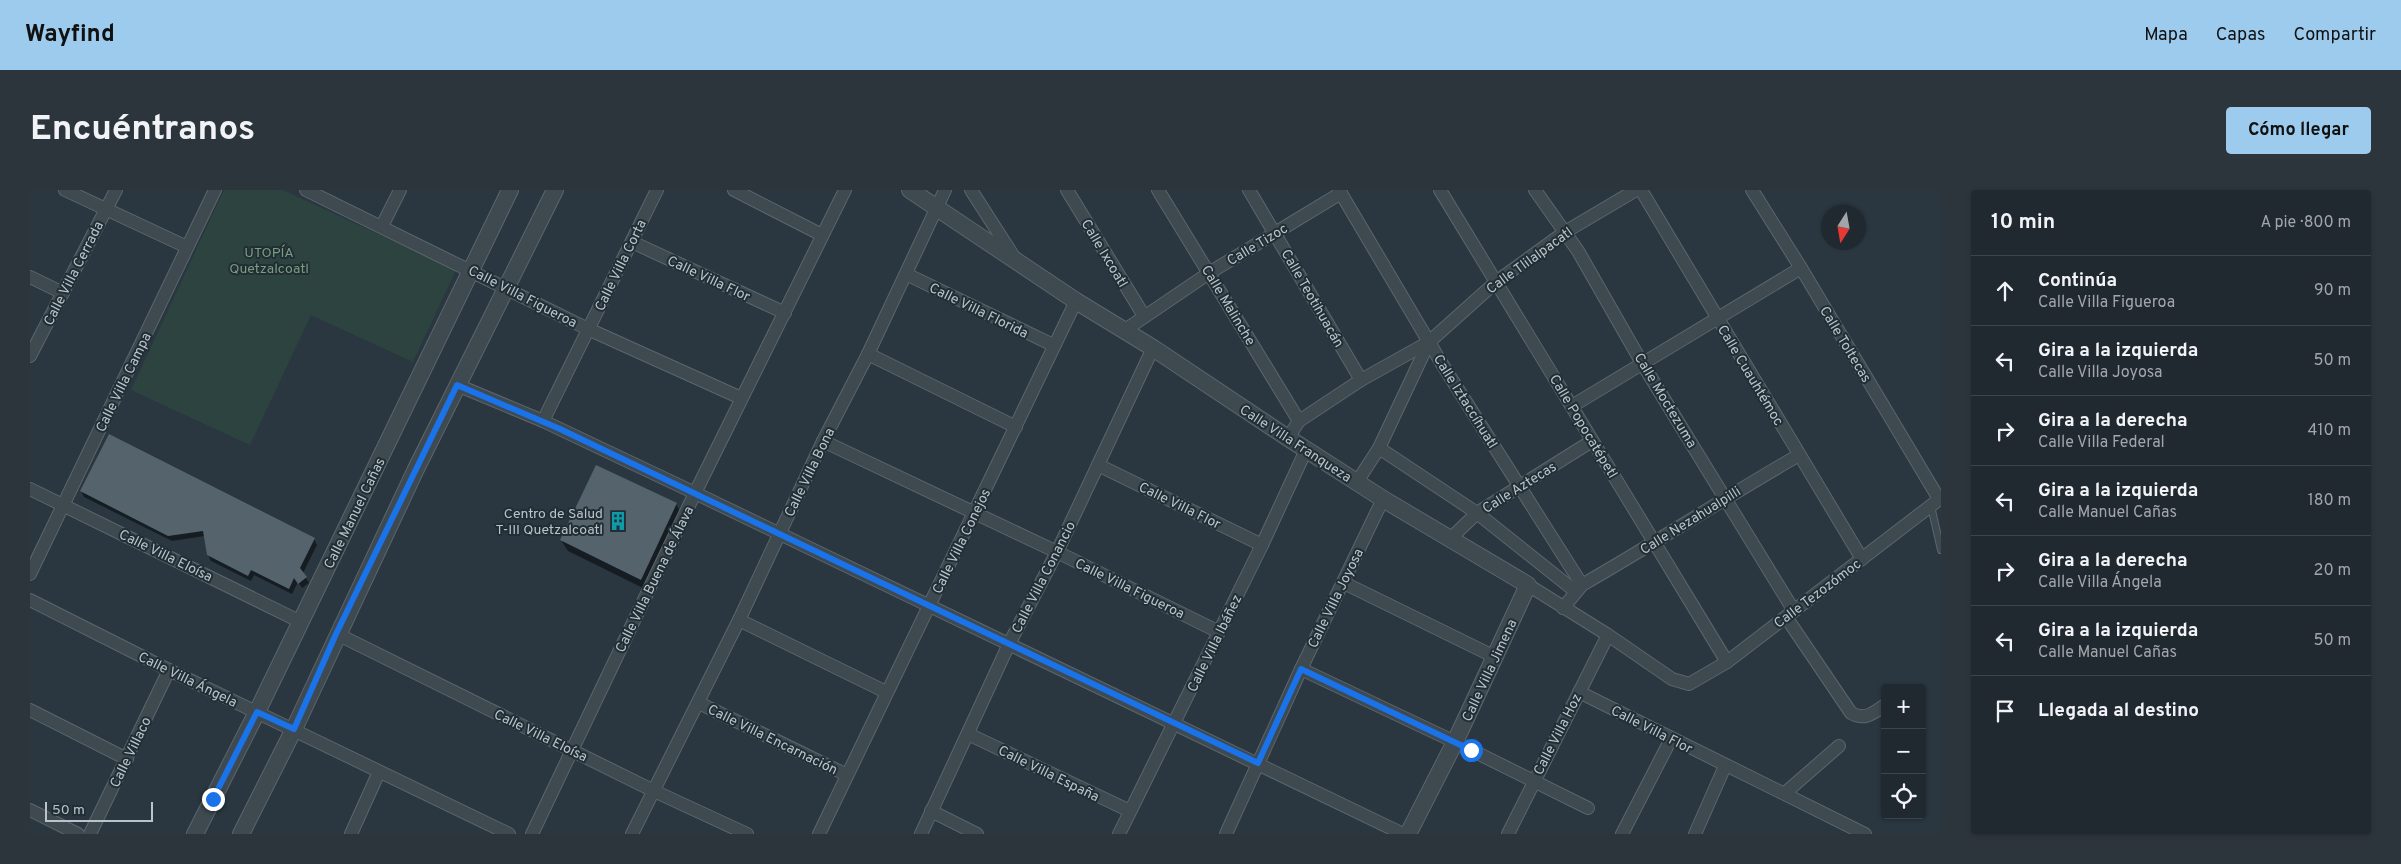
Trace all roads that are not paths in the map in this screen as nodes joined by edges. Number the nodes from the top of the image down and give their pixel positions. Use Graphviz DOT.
graph roads {
  1 [pos="65,190"];
  2 [pos="116,190"];
  3 [pos="215,190"];
  4 [pos="306,190"];
  5 [pos="400,190"];
  6 [pos="510,190"];
  7 [pos="555,190"];
  8 [pos="657,190"];
  9 [pos="734,190"];
  10 [pos="845,190"];
  11 [pos="910,190"];
  12 [pos="945,190"];
  13 [pos="971,190"];
  14 [pos="1067,190"];
  15 [pos="1158,190"];
  16 [pos="1249,190"];
  17 [pos="1440,190"];
  18 [pos="1535,190"];
  19 [pos="1636,190"];
  20 [pos="1641,190"];
  21 [pos="1752,190"];
  22 [pos="1340,191"];
  23 [pos="938,208"];
  24 [pos="106,209"];
  25 [pos="382,226"];
  26 [pos="1565,232"];
  27 [pos="1276,233"];
  28 [pos="822,235"];
  29 [pos="632,242"];
  30 [pos="187,247"];
  31 [pos="1016,261"];
  32 [pos="1801,268"];
  33 [pos="472,270"];
  34 [pos="1209,273"];
  35 [pos="906,274"];
  36 [pos="30,277"];
  37 [pos="1496,282"];
  38 [pos="507,287"];
  39 [pos="63,293"];
  40 [pos="1076,301"];
  41 [pos="785,313"];
  42 [pos="1144,316"];
  43 [pos="1718,319"];
  44 [pos="588,329"];
  45 [pos="1125,330"];
  46 [pos="1429,342"];
  47 [pos="1053,345"];
  48 [pos="1153,348"];
  49 [pos="868,354"];
  50 [pos="30,356"];
  51 [pos="1642,363"];
  52 [pos="1361,380"];
  53 [pos="457,385"];
  54 [pos="741,398"];
  55 [pos="1572,406"];
  56 [pos="542,421"];
  57 [pos="1299,421"];
  58 [pos="1016,427"];
  59 [pos="1288,438"];
  60 [pos="1592,441"];
  61 [pos="823,442"];
  62 [pos="1379,448"];
  63 [pos="1306,450"];
  64 [pos="1800,455"];
  65 [pos="1098,465"];
  66 [pos="1357,482"];
  67 [pos="1520,486"];
  68 [pos="30,489"];
  69 [pos="695,493"];
  70 [pos="1725,497"];
  71 [pos="1383,499"];
  72 [pos="1937,501"];
  73 [pos="64,505"];
  74 [pos="975,513"];
  75 [pos="1477,513"];
  76 [pos="779,533"];
  77 [pos="1451,538"];
  78 [pos="1656,542"];
  79 [pos="1262,544"];
  80 [pos="1941,550"];
  81 [pos="1057,552"];
  82 [pos="1862,559"];
  83 [pos="30,574"];
  84 [pos="1344,583"];
  85 [pos="1528,585"];
  86 [pos="1579,588"];
  87 [pos="30,600"];
  88 [pos="929,604"];
  89 [pos="1563,608"];
  90 [pos="1790,614"];
  91 [pos="739,620"];
  92 [pos="301,622"];
  93 [pos="1219,632"];
  94 [pos="336,634"];
  95 [pos="1608,635"];
  96 [pos="1009,644"];
  97 [pos="1495,657"];
  98 [pos="1727,662"];
  99 [pos="1301,669"];
  100 [pos="169,670"];
  101 [pos="1690,684"];
  102 [pos="886,692"];
  103 [pos="1579,692"];
  104 [pos="699,703"];
  105 [pos="1881,708"];
  106 [pos="30,710"];
  107 [pos="257,712"];
  108 [pos="1175,724"];
  109 [pos="294,729"];
  110 [pos="968,734"];
  111 [pos="1671,739"];
  112 [pos="1456,742"];
  113 [pos="1839,746"];
  114 [pos="572,750"];
  115 [pos="127,759"];
  116 [pos="1258,763"];
  117 [pos="1725,766"];
  118 [pos="379,772"];
  119 [pos="847,775"];
  120 [pos="1533,781"];
  121 [pos="654,791"];
  122 [pos="1785,793"];
  123 [pos="1588,808"];
  124 [pos="30,810"];
  125 [pos="931,811"];
  126 [pos="1130,812"];
  127 [pos="78,834"];
  128 [pos="90,834"];
  129 [pos="195,834"];
  130 [pos="241,834"];
  131 [pos="351,834"];
  132 [pos="509,834"];
  133 [pos="532,834"];
  134 [pos="632,834"];
  135 [pos="747,834"];
  136 [pos="819,834"];
  137 [pos="921,834"];
  138 [pos="977,834"];
  139 [pos="1119,834"];
  140 [pos="1226,834"];
  141 [pos="1403,834"];
  142 [pos="1408,834"];
  143 [pos="1508,834"];
  144 [pos="1622,834"];
  145 [pos="1695,834"];
  146 [pos="1865,834"];
  1 -- 24 [label="street"];
  2 -- 24 [label="street, Calle Villa Cerrada"];
  3 -- 30 [label="street, Calle Villa Campa"];
  4 -- 25 [label="street, Calle Villa Figueroa"];
  5 -- 25 [label="street"];
  6 -- 33 [label="street, Calle Manuel Cañas"];
  7 -- 38 [label="street"];
  8 -- 29 [label="street, Calle Villa Corta"];
  9 -- 28 [label="street"];
  10 -- 28 [label="street, Calle Villa Buena de Álava"];
  11 -- 23 [label="street, Calle Villa Franqueza"];
  12 -- 23 [label="street, Calle Villa Bona"];
  13 -- 31 [label="street"];
  14 -- 42 [label="street, Calle Ixcoatl"];
  15 -- 34 [label="street, Calle Malinche"];
  16 -- 27 [label="street, Calle Teotihuacán"];
  17 -- 37 [label="street, Calle Popocatépetl"];
  18 -- 26 [label="street, Calle Moctezuma"];
  19 -- 26 [label="street, Calle Tlilalpacatl"];
  20 -- 43 [label="street, Calle Cuauhtémoc"];
  21 -- 32 [label="street, Calle Toltecas"];
  22 -- 27 [label="street, Calle Tizoc"];
  22 -- 46 [label="street, Calle Iztaccíhuatl"];
  23 -- 31 [label="street, Calle Villa Franqueza"];
  23 -- 35 [label="street, Calle Villa Bona"];
  24 -- 30 [label="street"];
  24 -- 39 [label="street, Calle Villa Cerrada"];
  25 -- 33 [label="street, Calle Villa Figueroa"];
  26 -- 37 [label="street, Calle Tlilalpacatl"];
  26 -- 51 [label="street, Calle Moctezuma"];
  27 -- 34 [label="street, Calle Tizoc"];
  27 -- 52 [label="street, Calle Teotihuacán"];
  28 -- 41 [label="street, Calle Villa Buena de Álava"];
  29 -- 41 [label="street, Calle Villa Flor"];
  29 -- 44 [label="street, Calle Villa Corta"];
  30 -- 73 [label="street, Calle Villa Campa"];
  31 -- 40 [label="street, Calle Villa Franqueza"];
  32 -- 43 [label="street"];
  32 -- 72 [label="street, Calle Toltecas"];
  33 -- 38 [label="street, Calle Villa Figueroa"];
  33 -- 92 [label="street, Calle Manuel Cañas"];
  34 -- 42 [label="street, Calle Tizoc"];
  34 -- 57 [label="street, Calle Malinche"];
  35 -- 47 [label="street, Calle Villa Florida"];
  35 -- 49 [label="street, Calle Villa Bona"];
  36 -- 39 [label="street"];
  37 -- 46 [label="street, Calle Tlilalpacatl"];
  37 -- 55 [label="street, Calle Popocatépetl"];
  38 -- 44 [label="street, Calle Villa Figueroa"];
  38 -- 53 [label="street"];
  39 -- 50 [label="street, Calle Villa Cerrada"];
  40 -- 45 [label="street, Calle Villa Franqueza"];
  40 -- 47 [label="street, Calle Villa Conejos"];
  41 -- 54 [label="street, Calle Villa Buena de Álava"];
  42 -- 45 [label="street, Calle Tizoc"];
  43 -- 51 [label="street"];
  43 -- 64 [label="street, Calle Cuauhtémoc"];
  44 -- 54 [label="street, Calle Villa Figueroa"];
  44 -- 56 [label="street, Calle Villa Corta"];
  45 -- 48 [label="street, Calle Villa Franqueza"];
  46 -- 52 [label="street, Calle Tlilalpacatl"];
  46 -- 62 [label="street, Calle Tlilalpacatl"];
  46 -- 67 [label="street, Calle Iztaccíhuatl"];
  47 -- 58 [label="street, Calle Villa Conejos"];
  48 -- 59 [label="street, Calle Villa Franqueza"];
  48 -- 65 [label="street, Calle Villa Conancio"];
  49 -- 58 [label="street"];
  49 -- 61 [label="street, Calle Villa Bona"];
  51 -- 55 [label="street"];
  51 -- 70 [label="street, Calle Moctezuma"];
  52 -- 57 [label="street, Calle Tlilalpacatl"];
  53 -- 56 [label="street"];
  53 -- 94 [label="street"];
  54 -- 69 [label="street, Calle Villa Buena de Álava"];
  55 -- 60 [label="street, Calle Popocatépetl"];
  56 -- 69 [label="street"];
  57 -- 59 [label="street, Calle Tlilalpacatl"];
  58 -- 74 [label="street, Calle Villa Conejos"];
  59 -- 63 [label="street, Calle Villa Franqueza"];
  60 -- 67 [label="street, Calle Aztecas"];
  60 -- 78 [label="street, Calle Popocatépetl"];
  61 -- 74 [label="street, Calle Villa Figueroa"];
  61 -- 76 [label="street, Calle Villa Bona"];
  62 -- 66 [label="street, Calle Tlilalpacatl"];
  62 -- 75 [label="street"];
  63 -- 66 [label="street, Calle Villa Franqueza"];
  63 -- 79 [label="street, Calle Villa Ibáñez"];
  64 -- 70 [label="street, Calle Nezahualpilli"];
  64 -- 82 [label="street, Calle Cuauhtémoc"];
  65 -- 79 [label="street, Calle Villa Flor"];
  65 -- 81 [label="street, Calle Villa Conancio"];
  66 -- 71 [label="street, Calle Villa Franqueza"];
  67 -- 75 [label="street, Calle Aztecas"];
  67 -- 86 [label="street, Calle Iztaccíhuatl"];
  68 -- 73 [label="street, Calle Villa Eloísa"];
  69 -- 76 [label="street"];
  69 -- 114 [label="street, Calle Villa Buena de Álava"];
  70 -- 78 [label="street, Calle Nezahualpilli"];
  70 -- 90 [label="street, Calle Moctezuma"];
  71 -- 77 [label="street, Calle Villa Franqueza"];
  71 -- 84 [label="street, Calle Villa Joyosa"];
  72 -- 80 [label="lane"];
  72 -- 82 [label="street, Calle Tezozómoc"];
  73 -- 83 [label="street, Calle Villa Campa"];
  73 -- 92 [label="street, Calle Villa Eloísa"];
  74 -- 81 [label="street, Calle Villa Figueroa"];
  74 -- 88 [label="street, Calle Villa Conejos"];
  75 -- 77 [label="street, Calle Aztecas"];
  75 -- 86 [label="street"];
  76 -- 88 [label="street"];
  76 -- 91 [label="street, Calle Villa Bona"];
  77 -- 85 [label="street, Calle Villa Franqueza"];
  78 -- 86 [label="street, Calle Nezahualpilli"];
  78 -- 98 [label="street, Calle Popocatépetl"];
  79 -- 93 [label="street, Calle Villa Ibáñez"];
  81 -- 93 [label="street, Calle Villa Figueroa"];
  81 -- 96 [label="street, Calle Villa Conancio"];
  82 -- 90 [label="street, Calle Tezozómoc"];
  84 -- 97 [label="street"];
  84 -- 99 [label="street, Calle Villa Joyosa"];
  85 -- 89 [label="street, Calle Villa Franqueza"];
  85 -- 97 [label="street, Calle Villa Jimena"];
  86 -- 89 [label="street"];
  87 -- 100 [label="street, Calle Villa Ángela"];
  88 -- 96 [label="street"];
  88 -- 102 [label="street, Calle Villa Conejos"];
  89 -- 95 [label="street, Calle Villa Franqueza"];
  90 -- 98 [label="street, Calle Tezozómoc"];
  90 -- 105 [label="street, Calle Moctezuma"];
  91 -- 102 [label="street"];
  91 -- 104 [label="street, Calle Villa Bona"];
  92 -- 107 [label="street, Calle Manuel Cañas"];
  93 -- 108 [label="street, Calle Villa Ibáñez"];
  94 -- 109 [label="street"];
  94 -- 114 [label="street, Calle Villa Eloísa"];
  95 -- 101 [label="street, Calle Villa Franqueza"];
  95 -- 103 [label="street, Calle Villa Hoz"];
  96 -- 108 [label="street"];
  96 -- 110 [label="street, Calle Villa Conancio"];
  97 -- 112 [label="street, Calle Villa Jimena"];
  98 -- 101 [label="street, Calle Tezozómoc"];
  99 -- 112 [label="street"];
  99 -- 116 [label="street, Calle Villa Joyosa"];
  100 -- 107 [label="street, Calle Villa Ángela"];
  100 -- 115 [label="street, Calle Villaco"];
  102 -- 119 [label="street, Calle Villa Conejos"];
  103 -- 111 [label="street, Calle Villa Flor"];
  103 -- 120 [label="street, Calle Villa Hoz"];
  104 -- 119 [label="street, Calle Villa Encarnación"];
  104 -- 121 [label="street, Calle Villa Bona"];
  106 -- 115 [label="street"];
  107 -- 109 [label="street, Calle Villa Ángela"];
  107 -- 129 [label="street, Calle Manuel Cañas"];
  108 -- 116 [label="street"];
  108 -- 126 [label="street, Calle Villa Ibáñez"];
  109 -- 118 [label="street, Calle Villa Ángela"];
  109 -- 130 [label="street"];
  110 -- 125 [label="street, Calle Villa Conancio"];
  110 -- 126 [label="street, Calle Villa España"];
  111 -- 117 [label="street, Calle Villa Flor"];
  111 -- 144 [label="street"];
  112 -- 120 [label="street"];
  112 -- 142 [label="street, Calle Villa Jimena"];
  113 -- 122 [label="street"];
  114 -- 121 [label="street, Calle Villa Eloísa"];
  114 -- 133 [label="street, Calle Villa Buena de Álava"];
  115 -- 128 [label="street, Calle Villaco"];
  116 -- 140 [label="street, Calle Villa Joyosa"];
  116 -- 141 [label="street"];
  117 -- 122 [label="street, Calle Villa Flor"];
  117 -- 145 [label="street"];
  118 -- 131 [label="street"];
  118 -- 132 [label="street, Calle Villa Ángela"];
  119 -- 136 [label="street, Calle Villa Conejos"];
  120 -- 123 [label="street"];
  120 -- 143 [label="street, Calle Villa Hoz"];
  121 -- 134 [label="street, Calle Villa Bona"];
  121 -- 135 [label="street, Calle Villa Eloísa"];
  122 -- 146 [label="street, Calle Villa Flor"];
  124 -- 127 [label="street"];
  125 -- 137 [label="street, Calle Villa Conancio"];
  125 -- 138 [label="street"];
  126 -- 139 [label="street, Calle Villa Ibáñez"];
}
